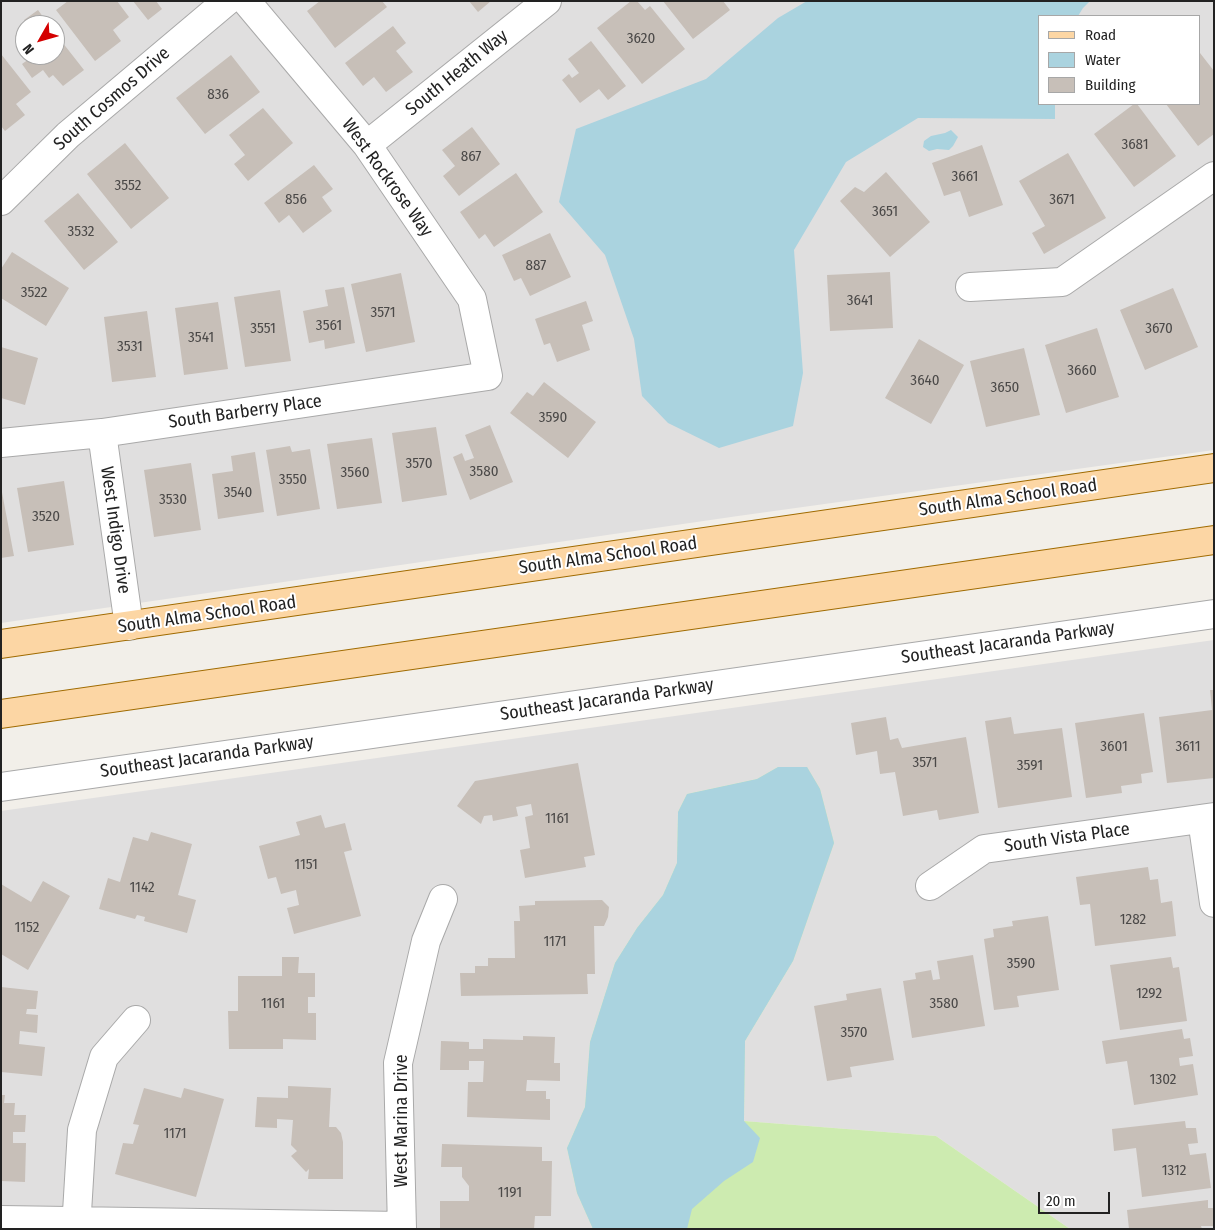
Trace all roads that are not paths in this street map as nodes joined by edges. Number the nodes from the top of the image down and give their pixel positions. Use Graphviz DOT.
graph roads {
  1 [pos="228,1"];
  2 [pos="246,1"];
  3 [pos="547,1"];
  4 [pos="367,145"];
  5 [pos="1214,176"];
  6 [pos="1,201"];
  7 [pos="970,287"];
  8 [pos="488,376"];
  9 [pos="102,433"];
  10 [pos="1,443"];
  11 [pos="1214,468"];
  12 [pos="1214,540"];
  13 [pos="1214,614"];
  14 [pos="129,626"];
  15 [pos="1,644"];
  16 [pos="1,714"];
  17 [pos="1,787"];
  18 [pos="1208,818"];
  19 [pos="930,886"];
  20 [pos="443,898"];
  21 [pos="1214,903"];
  22 [pos="136,1020"];
  23 [pos="1,1220"];
  24 [pos="77,1225"];
  25 [pos="402,1227"];
  1 -- 6 [label="street, South Cosmos Drive"];
  2 -- 4 [label="street, West Rockrose Way"];
  3 -- 4 [label="street, South Heath Way"];
  4 -- 8 [label="street, West Rockrose Way"];
  5 -- 7 [label="street"];
  8 -- 9 [label="street, South Barberry Place"];
  9 -- 10 [label="street, South Barberry Place"];
  9 -- 14 [label="street, West Indigo Drive"];
  11 -- 14 [label="main road, South Alma School Road"];
  12 -- 16 [label="main road"];
  13 -- 17 [label="street, Southeast Jacaranda Parkway"];
  14 -- 15 [label="main road, South Alma School Road"];
  18 -- 19 [label="street, South Vista Place"];
  18 -- 21 [label="street"];
  20 -- 25 [label="street, West Marina Drive"];
  22 -- 24 [label="street"];
  23 -- 24 [label="street"];
  24 -- 25 [label="street"];
}
